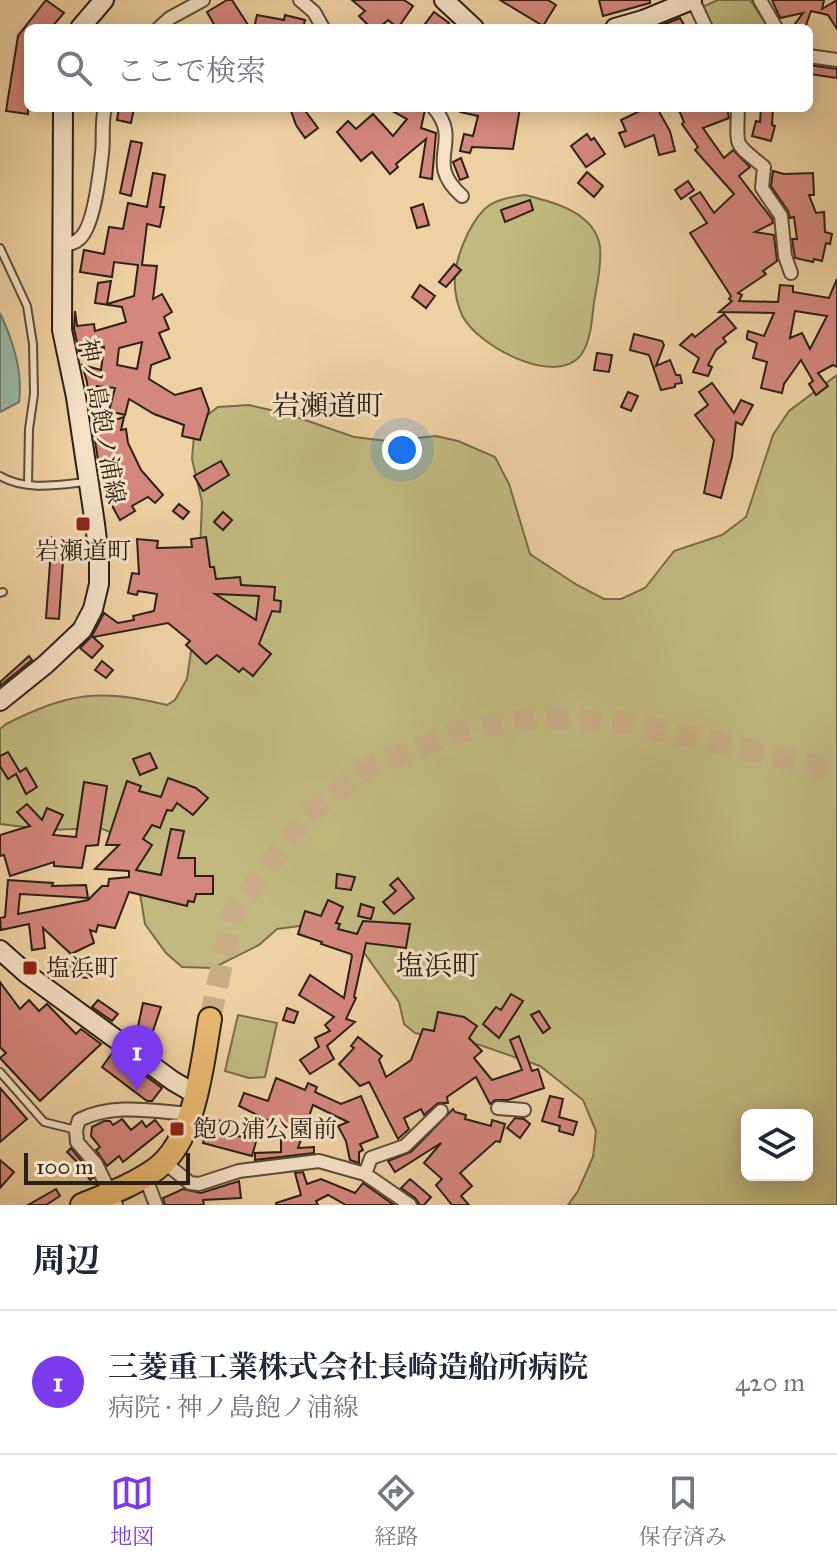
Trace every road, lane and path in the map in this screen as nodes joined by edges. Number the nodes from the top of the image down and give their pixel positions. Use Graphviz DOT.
graph roads {
  1 [pos="104,0"];
  2 [pos="203,0"];
  3 [pos="300,0"];
  4 [pos="444,0"];
  5 [pos="692,0"];
  6 [pos="760,0"];
  7 [pos="83,24"];
  8 [pos="163,24"];
  9 [pos="321,24"];
  10 [pos="470,24"];
  11 [pos="629,24"];
  12 [pos="704,24"];
  13 [pos="774,24"];
  14 [pos="813,57"];
  15 [pos="837,60"];
  16 [pos="63,112"];
  17 [pos="104,112"];
  18 [pos="437,112"];
  19 [pos="738,112"];
  20 [pos="462,196"];
  21 [pos="61,245"];
  22 [pos="0,248"];
  23 [pos="791,273"];
  24 [pos="0,476"];
  25 [pos="87,482"];
  26 [pos="28,484"];
  27 [pos="0,701"];
  28 [pos="0,950"];
  29 [pos="210,1019"];
  30 [pos="0,1072"];
  31 [pos="193,1104"];
  32 [pos="498,1108"];
  33 [pos="524,1110"];
  34 [pos="441,1111"];
  35 [pos="76,1130"];
  36 [pos="164,1162"];
  37 [pos="365,1174"];
  38 [pos="145,1176"];
  39 [pos="114,1199"];
  40 [pos="82,1205"];
  41 [pos="156,1205"];
  42 [pos="410,1205"];
  1 -- 7 [label="main road"];
  2 -- 8 [label="street"];
  3 -- 9 [label="street"];
  4 -- 10 [label="main road"];
  5 -- 11 [label="main road"];
  5 -- 12 [label="street"];
  6 -- 13 [label="street"];
  14 -- 15 [label="street"];
  16 -- 21 [label="main road, 神ノ島飽ノ浦線"];
  17 -- 21 [label="street"];
  18 -- 20 [label="street"];
  19 -- 23 [label="street"];
  21 -- 25 [label="main road, 神ノ島飽ノ浦線"];
  22 -- 26 [label="lane"];
  24 -- 26 [label="lane"];
  25 -- 26 [label="lane"];
  25 -- 27 [label="main road, 神ノ島飽ノ浦線"];
  28 -- 31 [label="main road"];
  29 -- 31 [label="highway"];
  30 -- 35 [label="lane"];
  31 -- 35 [label="street"];
  31 -- 36 [label="highway"];
  32 -- 33 [label="street"];
  34 -- 37 [label="street"];
  35 -- 39 [label="street"];
  36 -- 37 [label="street"];
  36 -- 38 [label="highway"];
  37 -- 42 [label="street"];
  38 -- 39 [label="highway"];
  38 -- 41 [label="street"];
  39 -- 40 [label="highway"];
}
